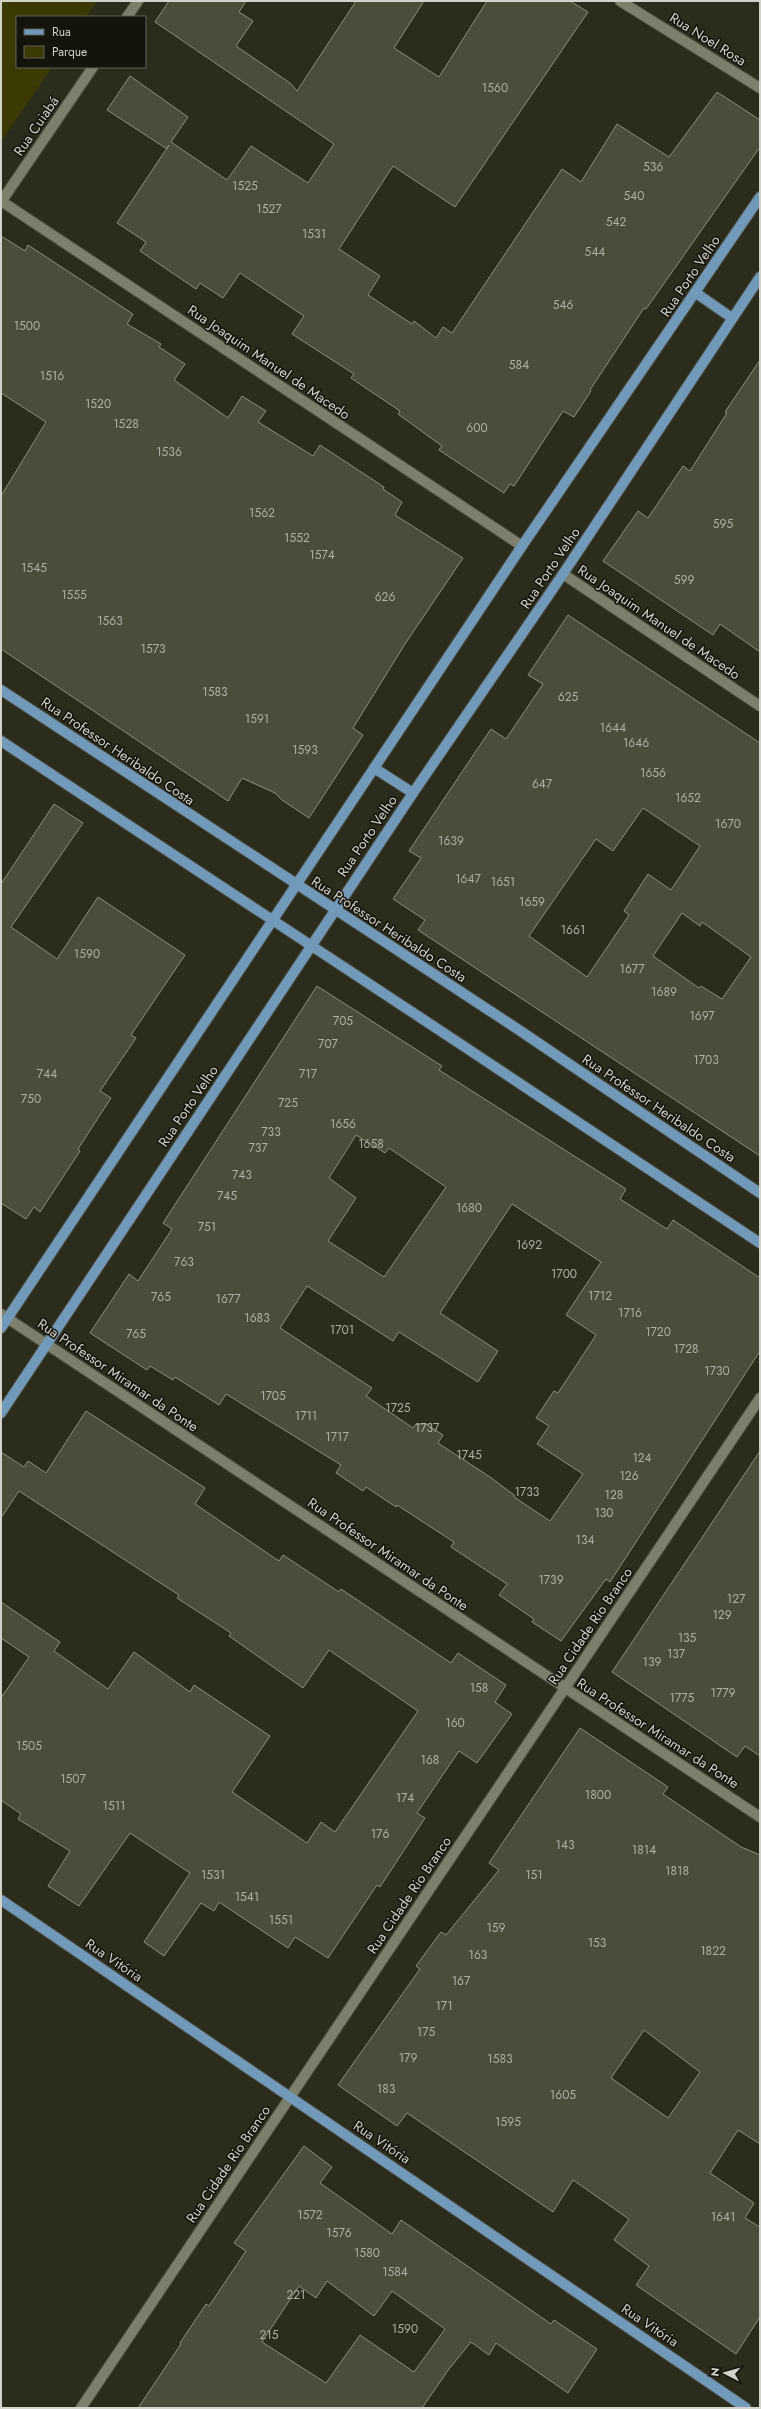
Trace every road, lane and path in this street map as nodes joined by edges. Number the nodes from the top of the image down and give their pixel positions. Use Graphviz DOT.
graph roads {
  1 [pos="138,1"];
  2 [pos="620,1"];
  3 [pos="128,16"];
  4 [pos="92,68"];
  5 [pos="760,88"];
  6 [pos="760,197"];
  7 [pos="1,201"];
  8 [pos="760,276"];
  9 [pos="696,293"];
  10 [pos="732,318"];
  11 [pos="522,546"];
  12 [pos="563,574"];
  13 [pos="1,690"];
  14 [pos="760,706"];
  15 [pos="1,741"];
  16 [pos="374,768"];
  17 [pos="412,793"];
  18 [pos="296,886"];
  19 [pos="335,911"];
  20 [pos="272,922"];
  21 [pos="310,947"];
  22 [pos="760,1193"];
  23 [pos="760,1243"];
  24 [pos="4,1316"];
  25 [pos="1,1328"];
  26 [pos="47,1344"];
  27 [pos="760,1398"];
  28 [pos="1,1413"];
  29 [pos="565,1689"];
  30 [pos="760,1817"];
  31 [pos="1,1900"];
  32 [pos="290,2096"];
  33 [pos="81,2408"];
  34 [pos="746,2408"];
  1 -- 3 [label="street"];
  2 -- 5 [label="street, Rua Noel Rosa"];
  4 -- 7 [label="street, Rua Cuiabá"];
  6 -- 9 [label="main road, Rua Porto Velho"];
  7 -- 11 [label="street, Rua Joaquim Manuel de Macedo"];
  8 -- 10 [label="main road, Rua Porto Velho"];
  9 -- 10 [label="main road"];
  9 -- 11 [label="main road, Rua Porto Velho"];
  10 -- 12 [label="main road, Rua Porto Velho"];
  11 -- 16 [label="main road, Rua Porto Velho"];
  12 -- 14 [label="street, Rua Joaquim Manuel de Macedo"];
  12 -- 17 [label="main road, Rua Porto Velho"];
  13 -- 18 [label="main road, Rua Professor Heribaldo Costa"];
  15 -- 20 [label="main road"];
  16 -- 17 [label="main road"];
  16 -- 18 [label="main road, Rua Porto Velho"];
  17 -- 19 [label="main road, Rua Porto Velho"];
  18 -- 19 [label="main road, Rua Professor Heribaldo Costa"];
  18 -- 20 [label="main road, Rua Porto Velho"];
  19 -- 21 [label="main road, Rua Porto Velho"];
  19 -- 22 [label="main road, Rua Professor Heribaldo Costa"];
  20 -- 21 [label="main road"];
  20 -- 24 [label="main road, Rua Porto Velho"];
  21 -- 23 [label="main road"];
  21 -- 26 [label="main road, Rua Porto Velho"];
  24 -- 25 [label="main road, Rua Porto Velho"];
  24 -- 26 [label="street, Rua Professor Miramar da Ponte"];
  26 -- 28 [label="main road, Rua Porto Velho"];
  26 -- 29 [label="street, Rua Professor Miramar da Ponte"];
  27 -- 29 [label="street, Rua Cidade Rio Branco"];
  29 -- 30 [label="street, Rua Professor Miramar da Ponte"];
  29 -- 32 [label="street, Rua Cidade Rio Branco"];
  31 -- 32 [label="main road, Rua Vitória"];
  32 -- 33 [label="street, Rua Cidade Rio Branco"];
  32 -- 34 [label="main road, Rua Vitória"];
}
